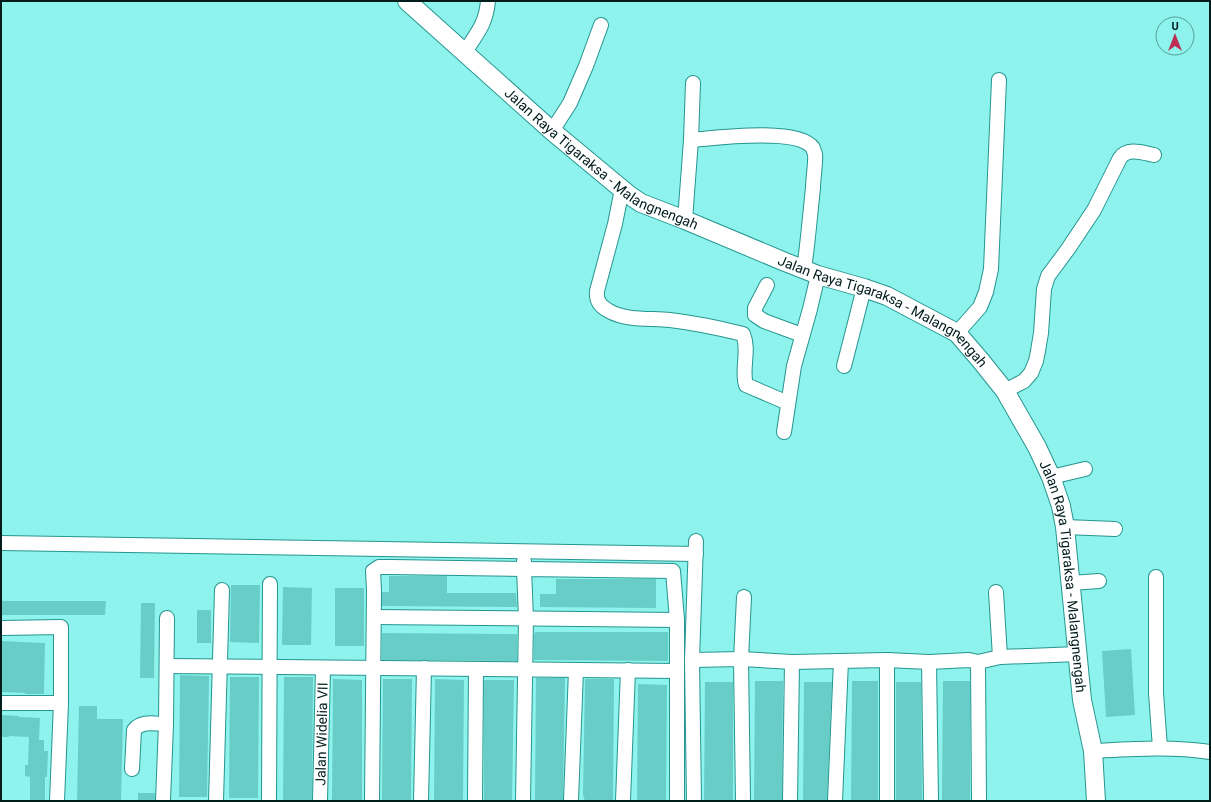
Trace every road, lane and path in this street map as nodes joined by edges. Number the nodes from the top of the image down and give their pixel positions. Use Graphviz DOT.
graph roads {
  1 [pos="407,1"];
  2 [pos="488,1"];
  3 [pos="601,25"];
  4 [pos="465,52"];
  5 [pos="999,80"];
  6 [pos="693,83"];
  7 [pos="552,131"];
  8 [pos="691,140"];
  9 [pos="1154,155"];
  10 [pos="622,189"];
  11 [pos="685,220"];
  12 [pos="811,272"];
  13 [pos="767,285"];
  14 [pos="864,288"];
  15 [pos="956,333"];
  16 [pos="802,335"];
  17 [pos="844,366"];
  18 [pos="1005,391"];
  19 [pos="788,403"];
  20 [pos="784,432"];
  21 [pos="1085,469"];
  22 [pos="1051,477"];
  23 [pos="1065,527"];
  24 [pos="1116,529"];
  25 [pos="1,543"];
  26 [pos="524,552"];
  27 [pos="524,569"];
  28 [pos="1156,577"];
  29 [pos="1099,581"];
  30 [pos="1071,583"];
  31 [pos="270,584"];
  32 [pos="222,590"];
  33 [pos="996,592"];
  34 [pos="744,597"];
  35 [pos="374,617"];
  36 [pos="167,618"];
  37 [pos="526,618"];
  38 [pos="677,620"];
  39 [pos="1,628"];
  40 [pos="1078,654"];
  41 [pos="1000,657"];
  42 [pos="692,660"];
  43 [pos="741,660"];
  44 [pos="887,660"];
  45 [pos="841,661"];
  46 [pos="792,662"];
  47 [pos="929,662"];
  48 [pos="978,662"];
  49 [pos="167,666"];
  50 [pos="219,667"];
  51 [pos="269,667"];
  52 [pos="323,668"];
  53 [pos="373,668"];
  54 [pos="424,668"];
  55 [pos="476,669"];
  56 [pos="525,670"];
  57 [pos="576,670"];
  58 [pos="628,670"];
  59 [pos="677,671"];
  60 [pos="1,703"];
  61 [pos="61,703"];
  62 [pos="166,724"];
  63 [pos="1160,748"];
  64 [pos="1093,751"];
  65 [pos="1210,752"];
  66 [pos="132,769"];
  67 [pos="57,801"];
  68 [pos="163,801"];
  69 [pos="216,801"];
  70 [pos="269,801"];
  71 [pos="320,801"];
  72 [pos="372,801"];
  73 [pos="421,801"];
  74 [pos="475,801"];
  75 [pos="523,801"];
  76 [pos="571,801"];
  77 [pos="623,801"];
  78 [pos="677,801"];
  79 [pos="694,801"];
  80 [pos="743,801"];
  81 [pos="790,801"];
  82 [pos="836,801"];
  83 [pos="887,801"];
  84 [pos="931,801"];
  85 [pos="979,801"];
  86 [pos="1096,801"];
  1 -- 4 [label="main road, Jalan Raya Tigaraksa - Malangnengah"];
  2 -- 4 [label="street"];
  3 -- 7 [label="street"];
  4 -- 7 [label="main road, Jalan Raya Tigaraksa - Malangnengah"];
  5 -- 15 [label="street"];
  6 -- 8 [label="street"];
  7 -- 10 [label="main road, Jalan Raya Tigaraksa - Malangnengah"];
  8 -- 11 [label="street"];
  8 -- 12 [label="street"];
  9 -- 18 [label="street"];
  10 -- 11 [label="main road, Jalan Raya Tigaraksa - Malangnengah"];
  10 -- 19 [label="street"];
  11 -- 12 [label="main road, Jalan Raya Tigaraksa - Malangnengah"];
  12 -- 14 [label="main road, Jalan Raya Tigaraksa - Malangnengah"];
  12 -- 16 [label="street"];
  13 -- 16 [label="street"];
  14 -- 15 [label="main road, Jalan Raya Tigaraksa - Malangnengah"];
  14 -- 17 [label="street"];
  15 -- 18 [label="main road, Jalan Raya Tigaraksa - Malangnengah"];
  16 -- 19 [label="street"];
  18 -- 22 [label="main road, Jalan Raya Tigaraksa - Malangnengah"];
  19 -- 20 [label="street"];
  21 -- 22 [label="street"];
  22 -- 23 [label="main road, Jalan Raya Tigaraksa - Malangnengah"];
  23 -- 24 [label="street"];
  23 -- 30 [label="main road, Jalan Raya Tigaraksa - Malangnengah"];
  25 -- 26 [label="street"];
  26 -- 27 [label="street"];
  26 -- 42 [label="street"];
  27 -- 35 [label="street"];
  27 -- 37 [label="street"];
  27 -- 38 [label="street"];
  28 -- 63 [label="street"];
  29 -- 30 [label="street"];
  30 -- 40 [label="main road, Jalan Raya Tigaraksa - Malangnengah"];
  31 -- 51 [label="street"];
  32 -- 50 [label="street"];
  33 -- 41 [label="street"];
  34 -- 43 [label="street"];
  35 -- 37 [label="street"];
  35 -- 53 [label="street"];
  36 -- 49 [label="street"];
  37 -- 38 [label="street"];
  37 -- 56 [label="street"];
  38 -- 59 [label="street"];
  39 -- 61 [label="street"];
  40 -- 41 [label="street"];
  40 -- 64 [label="main road, Jalan Raya Tigaraksa - Malangnengah"];
  41 -- 48 [label="street"];
  42 -- 43 [label="street"];
  42 -- 79 [label="street"];
  43 -- 46 [label="street"];
  43 -- 80 [label="street"];
  44 -- 45 [label="street"];
  44 -- 47 [label="street"];
  44 -- 83 [label="street"];
  45 -- 46 [label="street"];
  45 -- 82 [label="street"];
  46 -- 81 [label="street"];
  47 -- 48 [label="street"];
  47 -- 84 [label="street"];
  48 -- 85 [label="street"];
  49 -- 50 [label="street"];
  49 -- 62 [label="street"];
  50 -- 51 [label="street"];
  50 -- 69 [label="street"];
  51 -- 52 [label="street"];
  51 -- 70 [label="street"];
  52 -- 53 [label="street"];
  52 -- 71 [label="street, Jalan Widelia VII"];
  53 -- 54 [label="street"];
  53 -- 72 [label="street"];
  54 -- 55 [label="street"];
  54 -- 73 [label="street"];
  55 -- 56 [label="street"];
  55 -- 74 [label="street"];
  56 -- 57 [label="street"];
  56 -- 75 [label="street"];
  57 -- 58 [label="street"];
  57 -- 76 [label="street"];
  58 -- 59 [label="street"];
  58 -- 77 [label="street"];
  59 -- 78 [label="street"];
  60 -- 61 [label="street"];
  61 -- 67 [label="street"];
  62 -- 66 [label="street"];
  62 -- 68 [label="street"];
  63 -- 64 [label="street"];
  63 -- 65 [label="street"];
  64 -- 86 [label="main road, Jalan Raya Tigaraksa - Malangnengah"];
}
